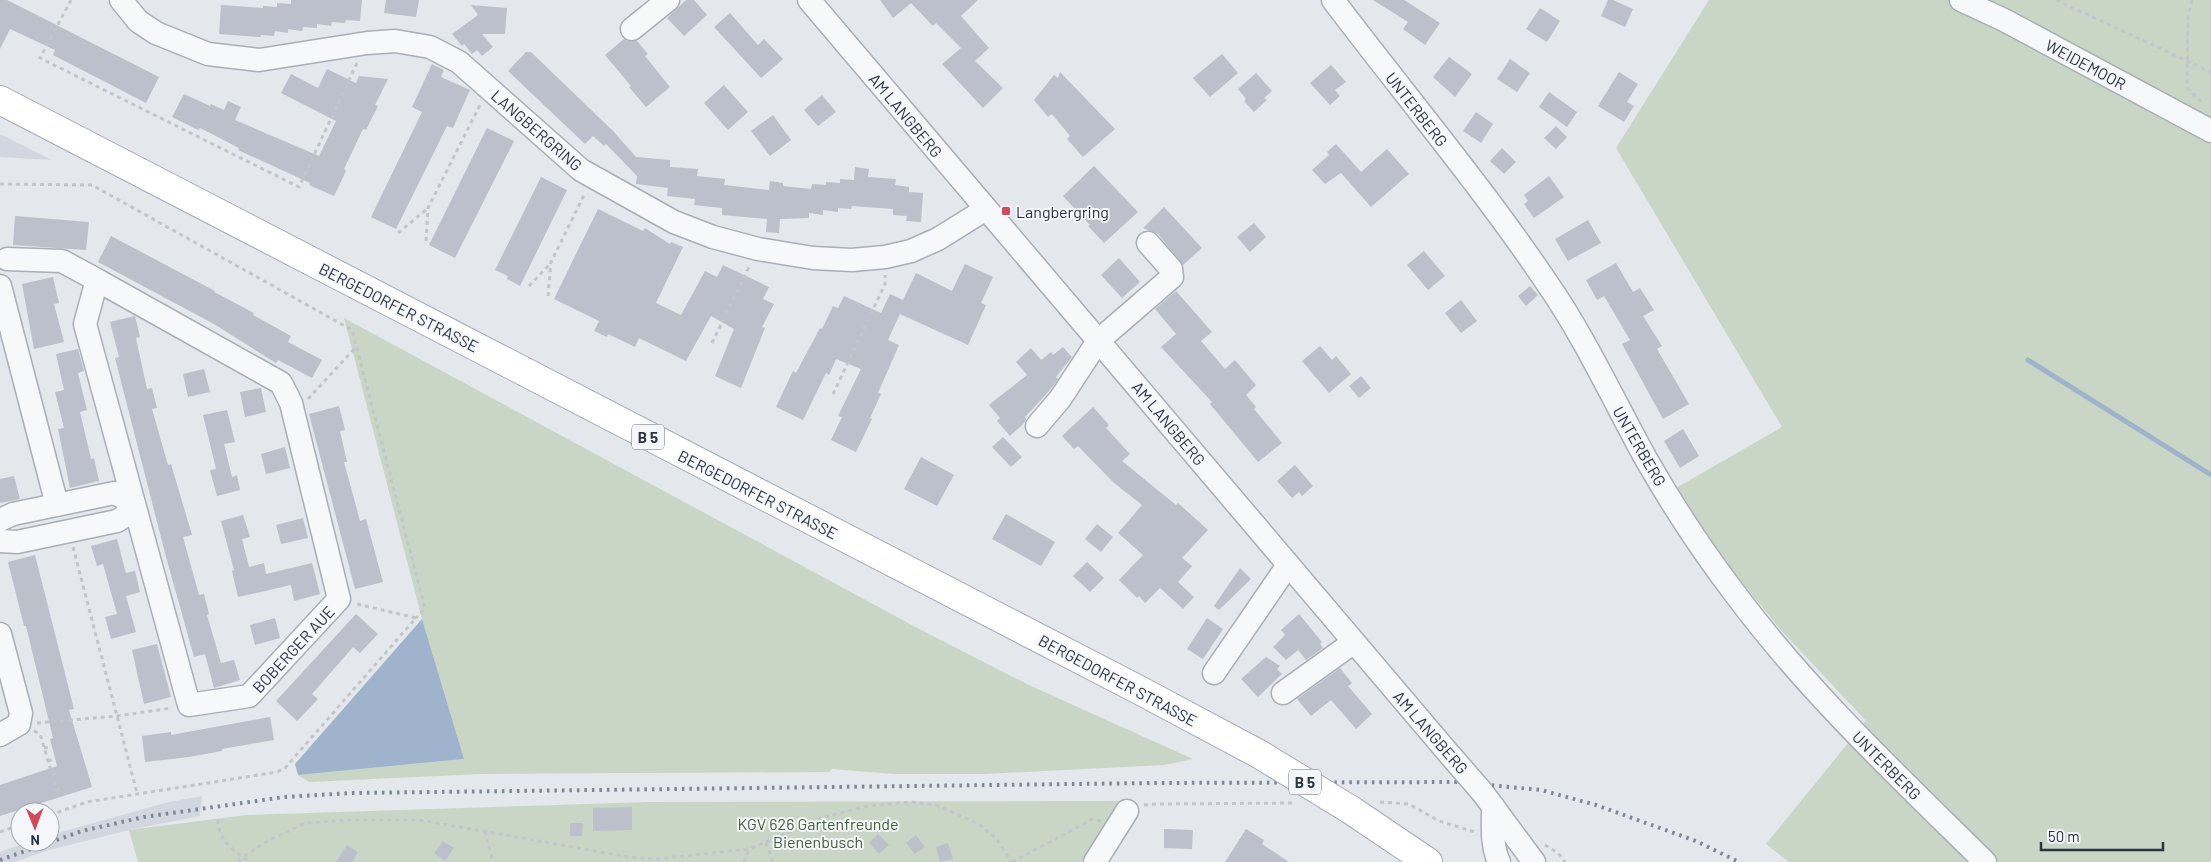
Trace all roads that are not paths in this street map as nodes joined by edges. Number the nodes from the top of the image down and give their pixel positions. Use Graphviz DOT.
graph roads {
  1 [pos="121,0"];
  2 [pos="668,0"];
  3 [pos="809,0"];
  4 [pos="1333,0"];
  5 [pos="1960,0"];
  6 [pos="632,29"];
  7 [pos="0,100"];
  8 [pos="2211,131"];
  9 [pos="986,209"];
  10 [pos="1148,243"];
  11 [pos="7,259"];
  12 [pos="97,280"];
  13 [pos="0,286"];
  14 [pos="1098,341"];
  15 [pos="1036,426"];
  16 [pos="132,502"];
  17 [pos="57,505"];
  18 [pos="0,520"];
  19 [pos="0,541"];
  20 [pos="1288,565"];
  21 [pos="0,634"];
  22 [pos="1354,642"];
  23 [pos="1214,672"];
  24 [pos="1283,693"];
  25 [pos="13,728"];
  26 [pos="1488,800"];
  27 [pos="1122,818"];
  28 [pos="1527,858"];
  29 [pos="1095,862"];
  30 [pos="1428,862"];
  31 [pos="1499,862"];
  32 [pos="1986,862"];
  1 -- 9 [label="street, LANGBERGRING"];
  2 -- 6 [label="street"];
  3 -- 9 [label="street, AM LANGBERG"];
  4 -- 32 [label="street, UNTERBERG"];
  5 -- 8 [label="street, WEIDEMOOR"];
  7 -- 30 [label="main road, BERGEDORFER STRASSE / B 5, bridge"];
  9 -- 14 [label="street, AM LANGBERG"];
  10 -- 14 [label="street"];
  11 -- 12 [label="street, BOBERGER AUE"];
  12 -- 16 [label="street"];
  12 -- 16 [label="street, BOBERGER AUE"];
  13 -- 17 [label="street"];
  14 -- 15 [label="street"];
  14 -- 20 [label="street, AM LANGBERG"];
  16 -- 17 [label="street"];
  16 -- 19 [label="street"];
  17 -- 18 [label="street"];
  20 -- 22 [label="street, AM LANGBERG"];
  20 -- 23 [label="street"];
  21 -- 25 [label="street"];
  22 -- 24 [label="street"];
  22 -- 26 [label="street, AM LANGBERG, bridge"];
  26 -- 28 [label="street, AM LANGBERG"];
  26 -- 31 [label="street"];
  27 -- 29 [label="street"];
}
